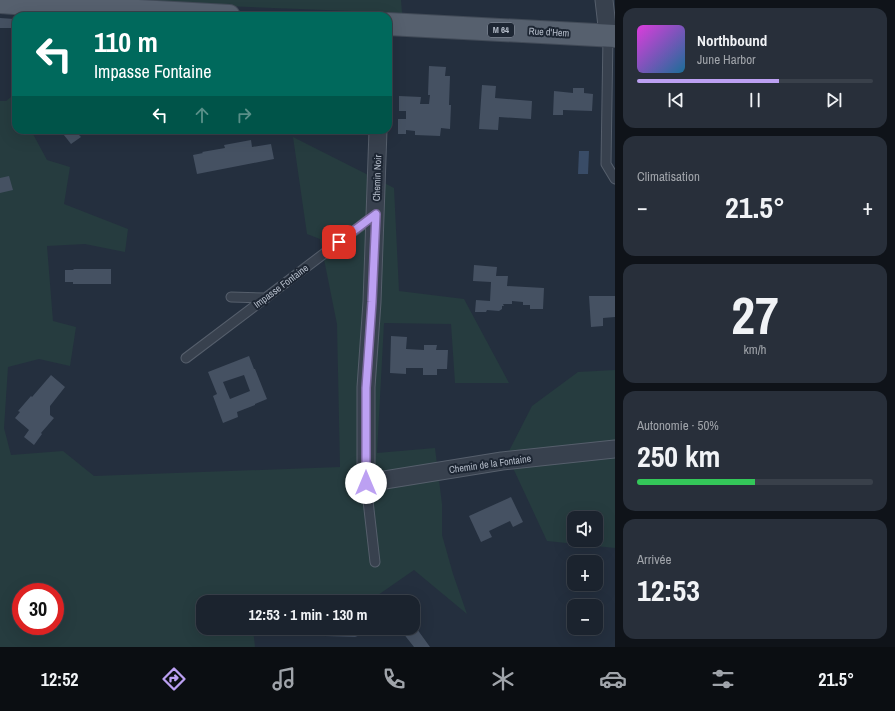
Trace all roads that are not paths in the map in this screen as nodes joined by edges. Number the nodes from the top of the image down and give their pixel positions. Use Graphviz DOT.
graph roads {
  1 [pos="604,0"];
  2 [pos="0,2"];
  3 [pos="66,12"];
  4 [pos="392,24"];
  5 [pos="612,35"];
  6 [pos="378,134"];
  7 [pos="615,178"];
  8 [pos="376,214"];
  9 [pos="231,297"];
  10 [pos="266,298"];
  11 [pos="186,358"];
  12 [pos="615,449"];
  13 [pos="366,483"];
  14 [pos="375,562"];
  1 -- 5 [label="street"];
  2 -- 3 [label="main road"];
  4 -- 5 [label="main road, Rue d'Hem / M 64"];
  5 -- 7 [label="lane"];
  6 -- 8 [label="street, Chemin Noir"];
  8 -- 10 [label="lane, Impasse Fontaine"];
  8 -- 13 [label="street, Chemin Noir"];
  9 -- 10 [label="lane"];
  10 -- 11 [label="lane, Impasse Fontaine"];
  12 -- 13 [label="street, Chemin de la Fontaine"];
  13 -- 14 [label="lane, Chemin Noir"];
}
